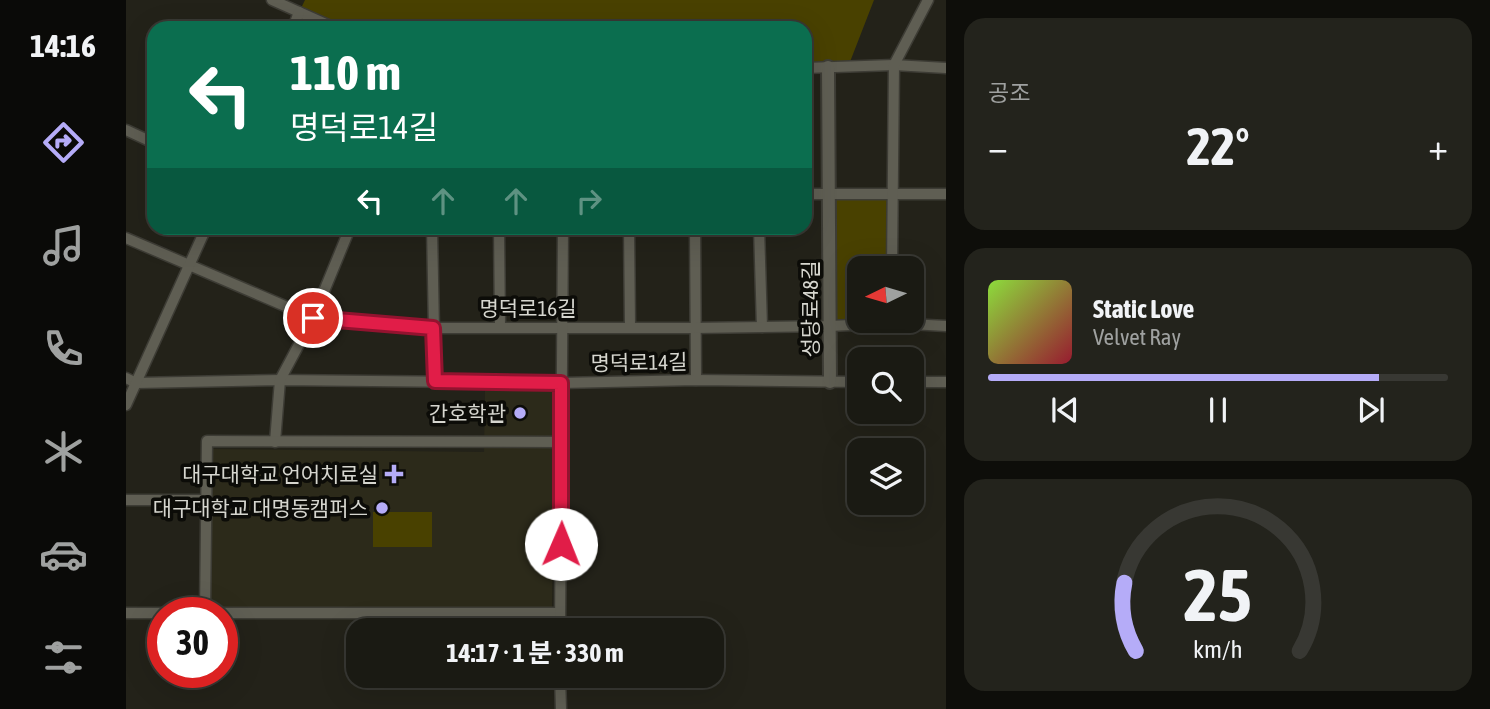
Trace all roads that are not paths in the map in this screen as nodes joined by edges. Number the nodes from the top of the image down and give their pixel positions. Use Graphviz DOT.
graph roads {
  1 [pos="272,0"];
  2 [pos="928,0"];
  3 [pos="299,12"];
  4 [pos="296,21"];
  5 [pos="319,21"];
  6 [pos="894,65"];
  7 [pos="828,67"];
  8 [pos="812,68"];
  9 [pos="946,68"];
  10 [pos="126,130"];
  11 [pos="147,140"];
  12 [pos="812,194"];
  13 [pos="829,194"];
  14 [pos="891,194"];
  15 [pos="946,194"];
  16 [pos="203,235"];
  17 [pos="347,235"];
  18 [pos="432,235"];
  19 [pos="499,235"];
  20 [pos="563,235"];
  21 [pos="629,235"];
  22 [pos="695,235"];
  23 [pos="759,235"];
  24 [pos="126,238"];
  25 [pos="892,256"];
  26 [pos="189,265"];
  27 [pos="313,318"];
  28 [pos="924,324"];
  29 [pos="847,325"];
  30 [pos="830,326"];
  31 [pos="946,326"];
  32 [pos="500,327"];
  33 [pos="564,327"];
  34 [pos="630,327"];
  35 [pos="762,327"];
  36 [pos="433,328"];
  37 [pos="694,328"];
  38 [pos="131,380"];
  39 [pos="280,380"];
  40 [pos="696,380"];
  41 [pos="435,381"];
  42 [pos="830,382"];
  43 [pos="847,382"];
  44 [pos="924,382"];
  45 [pos="946,382"];
  46 [pos="561,383"];
  47 [pos="126,405"];
  48 [pos="275,442"];
  49 [pos="561,442"];
  50 [pos="126,500"];
  51 [pos="206,500"];
  52 [pos="205,597"];
  53 [pos="126,613"];
  54 [pos="147,613"];
  55 [pos="238,613"];
  56 [pos="559,613"];
  57 [pos="559,618"];
  58 [pos="561,688"];
  59 [pos="561,709"];
  1 -- 3 [label="street"];
  2 -- 6 [label="street"];
  3 -- 4 [label="street"];
  3 -- 5 [label="street"];
  6 -- 7 [label="street"];
  6 -- 9 [label="street"];
  6 -- 14 [label="street"];
  7 -- 8 [label="street"];
  7 -- 13 [label="street, 성당로48길"];
  10 -- 11 [label="street"];
  12 -- 13 [label="street"];
  13 -- 14 [label="street"];
  13 -- 30 [label="street, 성당로48길"];
  14 -- 15 [label="street"];
  14 -- 25 [label="street"];
  16 -- 26 [label="street"];
  17 -- 27 [label="street"];
  18 -- 36 [label="street"];
  19 -- 32 [label="street"];
  20 -- 33 [label="street"];
  21 -- 34 [label="street"];
  22 -- 37 [label="street"];
  23 -- 35 [label="street"];
  24 -- 26 [label="street, 명덕로16길"];
  26 -- 27 [label="street, 명덕로16길"];
  26 -- 38 [label="street"];
  27 -- 36 [label="street, 명덕로16길"];
  27 -- 39 [label="street"];
  28 -- 31 [label="street, 명덕로16길"];
  29 -- 30 [label="street, 명덕로16길"];
  30 -- 35 [label="street, 명덕로16길"];
  30 -- 42 [label="street, 성당로48길"];
  32 -- 33 [label="street, 명덕로16길"];
  32 -- 36 [label="street, 명덕로16길"];
  33 -- 34 [label="street, 명덕로16길"];
  33 -- 46 [label="street"];
  34 -- 37 [label="street, 명덕로16길"];
  35 -- 37 [label="street, 명덕로16길"];
  36 -- 41 [label="street"];
  37 -- 40 [label="street"];
  38 -- 39 [label="street, 명덕로14길"];
  38 -- 47 [label="street"];
  39 -- 41 [label="street, 명덕로14길"];
  39 -- 48 [label="street"];
  40 -- 42 [label="street, 명덕로14길"];
  40 -- 46 [label="street, 명덕로14길"];
  41 -- 46 [label="street, 명덕로14길"];
  42 -- 43 [label="street, 명덕로14길"];
  44 -- 45 [label="street"];
  46 -- 49 [label="street"];
  48 -- 49 [label="street"];
  48 -- 51 [label="street"];
  49 -- 56 [label="street"];
  50 -- 51 [label="street"];
  51 -- 52 [label="street"];
  53 -- 54 [label="street"];
  55 -- 56 [label="street"];
  56 -- 57 [label="street"];
  58 -- 59 [label="street"];
}
